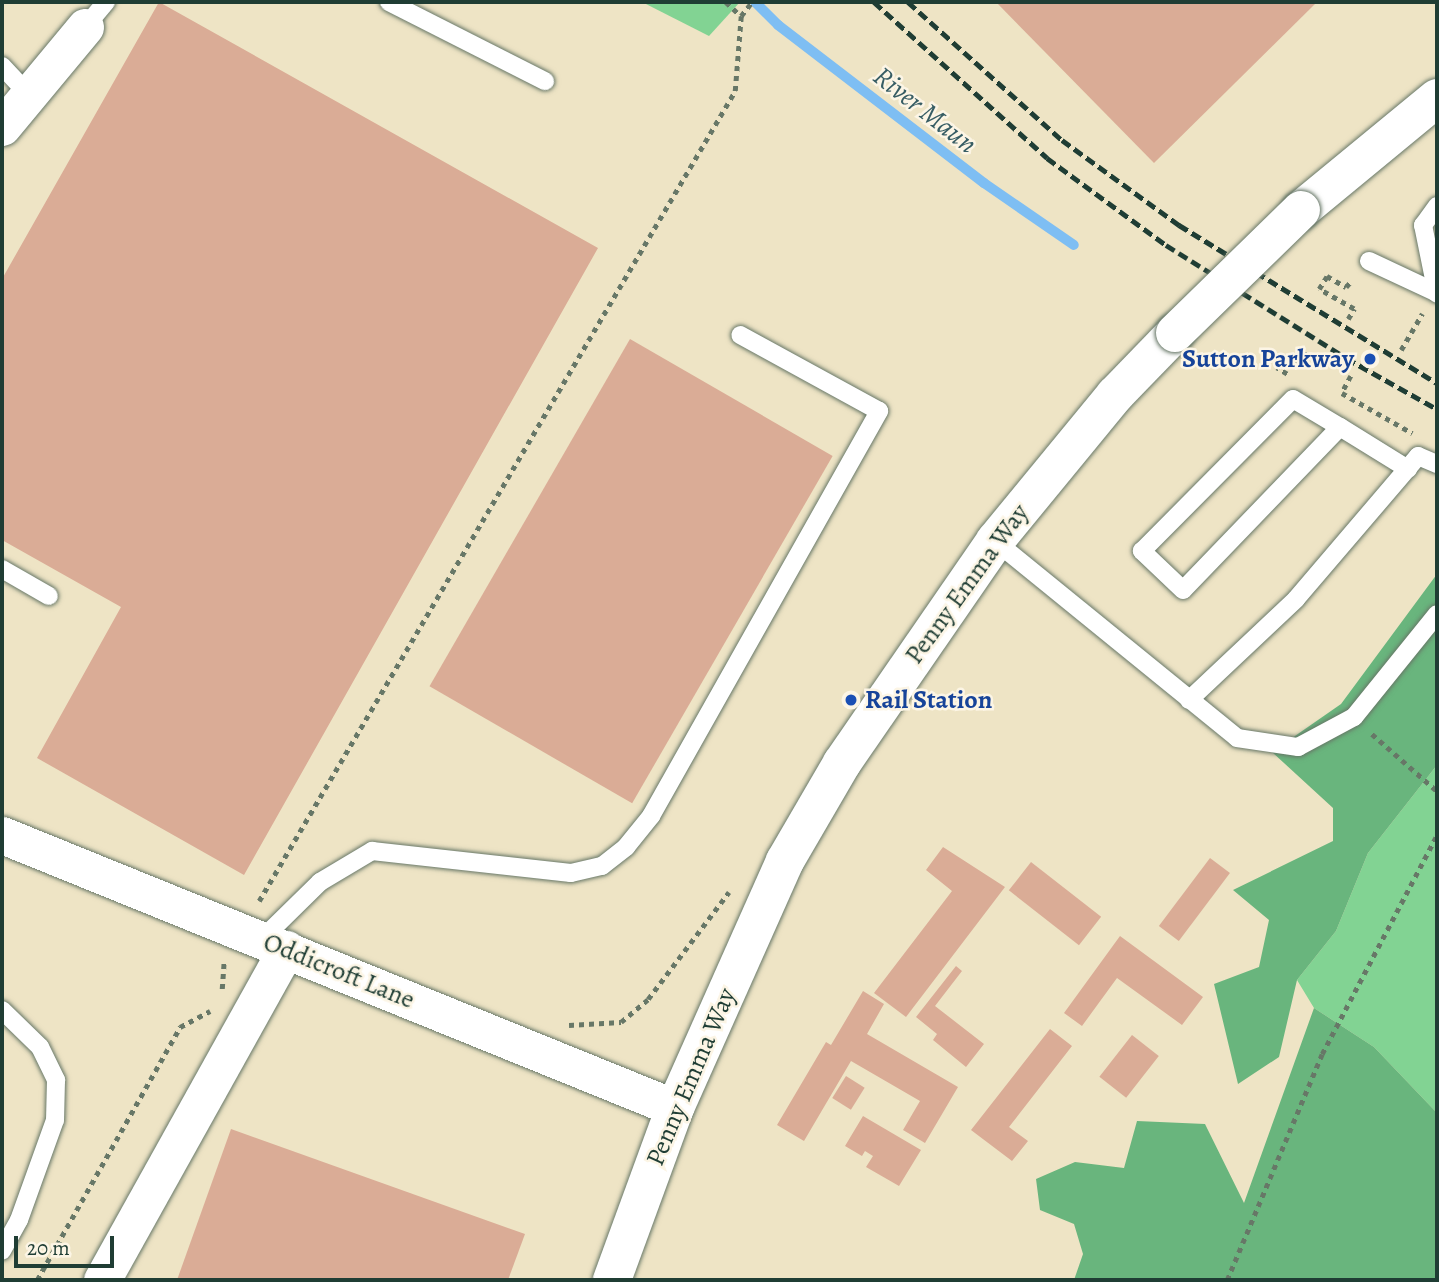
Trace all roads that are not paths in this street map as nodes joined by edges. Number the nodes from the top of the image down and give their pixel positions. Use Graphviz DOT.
graph roads {
  1 [pos="389,2"];
  2 [pos="95,14"];
  3 [pos="2,66"];
  4 [pos="1437,75"];
  5 [pos="545,81"];
  6 [pos="29,95"];
  7 [pos="1434,108"];
  8 [pos="2,127"];
  9 [pos="1437,206"];
  10 [pos="1430,228"];
  11 [pos="1369,261"];
  12 [pos="1435,292"];
  13 [pos="740,335"];
  14 [pos="1340,427"];
  15 [pos="1437,464"];
  16 [pos="1408,469"];
  17 [pos="995,541"];
  18 [pos="2,569"];
  19 [pos="49,596"];
  20 [pos="1437,614"];
  21 [pos="1189,700"];
  22 [pos="2,835"];
  23 [pos="263,940"];
  24 [pos="2,1010"];
  25 [pos="675,1108"];
  26 [pos="2,1251"];
  27 [pos="102,1280"];
  28 [pos="611,1280"];
  1 -- 5 [label="lane"];
  2 -- 6 [label="street"];
  3 -- 6 [label="lane"];
  4 -- 7 [label="main road"];
  6 -- 8 [label="street"];
  7 -- 17 [label="main road, Penny Emma Way, bridge"];
  9 -- 10 [label="lane"];
  10 -- 12 [label="lane"];
  11 -- 12 [label="lane"];
  13 -- 23 [label="lane"];
  14 -- 14 [label="lane"];
  14 -- 16 [label="lane"];
  15 -- 16 [label="lane"];
  16 -- 21 [label="lane"];
  17 -- 21 [label="lane"];
  17 -- 25 [label="main road, Penny Emma Way"];
  18 -- 19 [label="lane"];
  20 -- 21 [label="lane"];
  22 -- 23 [label="street, Oddicroft Lane"];
  23 -- 25 [label="street, Oddicroft Lane"];
  23 -- 27 [label="street"];
  24 -- 26 [label="lane"];
  25 -- 28 [label="main road, Penny Emma Way"];
}
